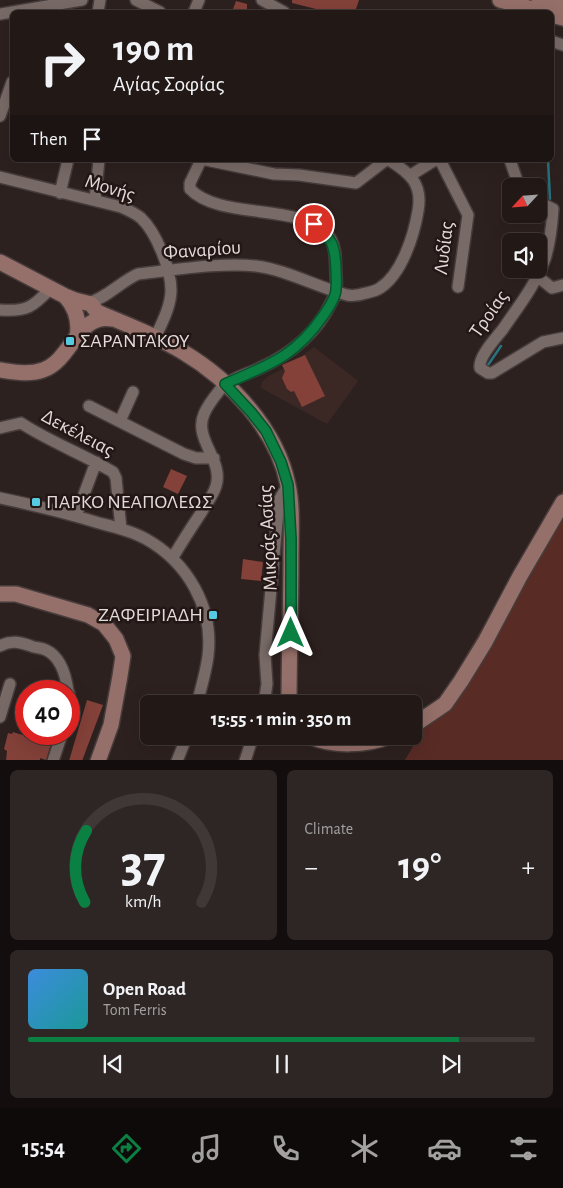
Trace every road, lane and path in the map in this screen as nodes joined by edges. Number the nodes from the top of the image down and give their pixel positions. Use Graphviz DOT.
graph roads {
  1 [pos="82,0"];
  2 [pos="136,0"];
  3 [pos="539,0"];
  4 [pos="267,4"];
  5 [pos="510,4"];
  6 [pos="563,7"];
  7 [pos="20,8"];
  8 [pos="156,10"];
  9 [pos="280,10"];
  10 [pos="535,10"];
  11 [pos="10,88"];
  12 [pos="0,116"];
  13 [pos="68,162"];
  14 [pos="99,162"];
  15 [pos="200,162"];
  16 [pos="216,162"];
  17 [pos="385,162"];
  18 [pos="391,162"];
  19 [pos="432,162"];
  20 [pos="441,162"];
  21 [pos="511,162"];
  22 [pos="411,175"];
  23 [pos="0,177"];
  24 [pos="516,178"];
  25 [pos="60,193"];
  26 [pos="95,200"];
  27 [pos="558,209"];
  28 [pos="547,251"];
  29 [pos="0,262"];
  30 [pos="168,271"];
  31 [pos="536,278"];
  32 [pos="540,278"];
  33 [pos="563,286"];
  34 [pos="51,288"];
  35 [pos="458,288"];
  36 [pos="336,290"];
  37 [pos="0,310"];
  38 [pos="87,313"];
  39 [pos="155,338"];
  40 [pos="563,338"];
  41 [pos="0,370"];
  42 [pos="225,384"];
  43 [pos="133,392"];
  44 [pos="89,406"];
  45 [pos="120,422"];
  46 [pos="0,428"];
  47 [pos="214,458"];
  48 [pos="96,462"];
  49 [pos="288,485"];
  50 [pos="0,498"];
  51 [pos="563,502"];
  52 [pos="76,516"];
  53 [pos="121,529"];
  54 [pos="173,557"];
  55 [pos="0,594"];
  56 [pos="0,646"];
  57 [pos="65,680"];
  58 [pos="10,684"];
  59 [pos="199,695"];
  60 [pos="265,695"];
  61 [pos="289,695"];
  62 [pos="0,718"];
  63 [pos="422,719"];
  64 [pos="58,745"];
  65 [pos="183,745"];
  66 [pos="251,745"];
  67 [pos="53,760"];
  68 [pos="98,760"];
  69 [pos="177,760"];
  70 [pos="246,760"];
  1 -- 7 [label="street"];
  2 -- 8 [label="street"];
  3 -- 6 [label="street"];
  4 -- 9 [label="street"];
  5 -- 10 [label="street"];
  11 -- 12 [label="street"];
  13 -- 25 [label="street"];
  14 -- 26 [label="street"];
  15 -- 36 [label="street"];
  16 -- 17 [label="street"];
  18 -- 22 [label="street"];
  19 -- 22 [label="street"];
  20 -- 35 [label="street, Λυδίας"];
  21 -- 24 [label="street"];
  22 -- 36 [label="street, Φαναρίου"];
  23 -- 25 [label="street, Μονής"];
  25 -- 26 [label="street, Μονής"];
  26 -- 30 [label="street, Μονής"];
  27 -- 28 [label="street, Τροίας"];
  29 -- 34 [label="street"];
  30 -- 36 [label="street, Φαναρίου"];
  30 -- 38 [label="street, Φαναρίου"];
  30 -- 39 [label="street, Μονής"];
  31 -- 40 [label="street, Τροίας"];
  32 -- 33 [label="street"];
  34 -- 37 [label="street"];
  34 -- 38 [label="street"];
  36 -- 42 [label="street"];
  38 -- 39 [label="street, Μικράς Ασίας"];
  38 -- 41 [label="street"];
  39 -- 42 [label="street, Μικράς Ασίας"];
  42 -- 47 [label="street"];
  42 -- 49 [label="street, Μικράς Ασίας"];
  43 -- 45 [label="street"];
  44 -- 45 [label="street"];
  45 -- 47 [label="street"];
  46 -- 48 [label="street, Δεκέλειας"];
  47 -- 54 [label="street"];
  48 -- 52 [label="street"];
  48 -- 53 [label="street, Δεκέλειας"];
  49 -- 60 [label="street"];
  49 -- 61 [label="street, Μικράς Ασίας"];
  50 -- 52 [label="street"];
  51 -- 63 [label="street"];
  52 -- 53 [label="street"];
  53 -- 54 [label="street"];
  54 -- 59 [label="street"];
  55 -- 68 [label="street"];
  56 -- 57 [label="street"];
  58 -- 62 [label="street"];
  64 -- 67 [label="street"];
  65 -- 69 [label="street"];
  66 -- 70 [label="street"];
}
